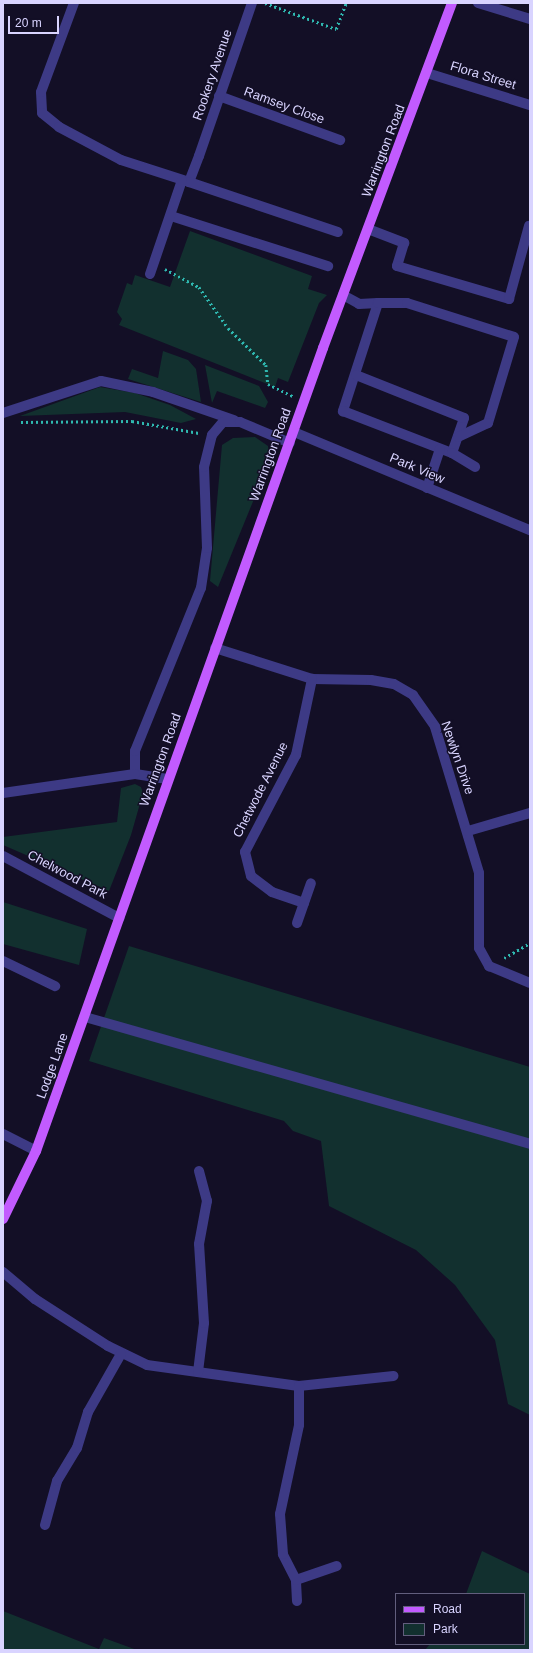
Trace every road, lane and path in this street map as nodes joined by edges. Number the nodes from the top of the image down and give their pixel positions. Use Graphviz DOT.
graph roads {
  1 [pos="74,3"];
  2 [pos="252,3"];
  3 [pos="265,3"];
  4 [pos="346,3"];
  5 [pos="452,3"];
  6 [pos="478,3"];
  7 [pos="530,20"];
  8 [pos="428,73"];
  9 [pos="219,96"];
  10 [pos="530,105"];
  11 [pos="340,140"];
  12 [pos="186,181"];
  13 [pos="171,216"];
  14 [pos="529,226"];
  15 [pos="368,229"];
  16 [pos="338,232"];
  17 [pos="328,266"];
  18 [pos="152,270"];
  19 [pos="343,295"];
  20 [pos="378,303"];
  21 [pos="356,376"];
  22 [pos="305,401"];
  23 [pos="3,413"];
  24 [pos="18,422"];
  25 [pos="240,422"];
  26 [pos="294,432"];
  27 [pos="212,435"];
  28 [pos="458,437"];
  29 [pos="290,443"];
  30 [pos="440,449"];
  31 [pos="452,453"];
  32 [pos="475,467"];
  33 [pos="427,488"];
  34 [pos="530,530"];
  35 [pos="215,648"];
  36 [pos="312,679"];
  37 [pos="135,774"];
  38 [pos="167,779"];
  39 [pos="3,793"];
  40 [pos="530,813"];
  41 [pos="468,831"];
  42 [pos="3,856"];
  43 [pos="311,883"];
  44 [pos="304,903"];
  45 [pos="119,918"];
  46 [pos="297,923"];
  47 [pos="530,943"];
  48 [pos="3,961"];
  49 [pos="489,966"];
  50 [pos="530,983"];
  51 [pos="55,986"];
  52 [pos="85,1017"];
  53 [pos="3,1134"];
  54 [pos="530,1144"];
  55 [pos="36,1151"];
  56 [pos="199,1171"];
  57 [pos="3,1219"];
  58 [pos="3,1272"];
  59 [pos="121,1354"];
  60 [pos="198,1372"];
  61 [pos="394,1376"];
  62 [pos="299,1386"];
  63 [pos="45,1525"];
  64 [pos="337,1566"];
  65 [pos="296,1580"];
  66 [pos="297,1601"];
  1 -- 12 [label="street"];
  2 -- 9 [label="street, Rookery Avenue"];
  3 -- 4 [label="path"];
  5 -- 8 [label="main road, Warrington Road"];
  6 -- 7 [label="street"];
  8 -- 10 [label="street, Flora Street"];
  8 -- 15 [label="main road, Warrington Road"];
  9 -- 11 [label="street, Ramsey Close"];
  9 -- 12 [label="street, Rookery Avenue"];
  12 -- 13 [label="street, Rookery Avenue"];
  12 -- 16 [label="street"];
  13 -- 17 [label="street"];
  13 -- 18 [label="street, Rookery Avenue"];
  14 -- 15 [label="street"];
  15 -- 19 [label="main road, Warrington Road"];
  18 -- 22 [label="path"];
  19 -- 20 [label="street"];
  19 -- 22 [label="main road, Warrington Road"];
  20 -- 21 [label="street"];
  20 -- 28 [label="street"];
  21 -- 28 [label="street"];
  21 -- 30 [label="street"];
  22 -- 26 [label="main road, Warrington Road"];
  23 -- 25 [label="street"];
  24 -- 27 [label="path"];
  25 -- 27 [label="street"];
  25 -- 29 [label="street"];
  26 -- 29 [label="main road, Warrington Road"];
  26 -- 33 [label="street, Park View"];
  27 -- 37 [label="street"];
  28 -- 31 [label="street"];
  29 -- 35 [label="main road, Warrington Road"];
  30 -- 31 [label="street"];
  30 -- 33 [label="street"];
  31 -- 32 [label="street"];
  33 -- 34 [label="street, Park View"];
  35 -- 36 [label="street, Newlyn Drive"];
  35 -- 38 [label="main road, Warrington Road"];
  36 -- 41 [label="street, Newlyn Drive"];
  36 -- 44 [label="street, Chetwode Avenue"];
  37 -- 38 [label="street"];
  37 -- 39 [label="street"];
  38 -- 45 [label="main road, Warrington Road"];
  40 -- 41 [label="street"];
  41 -- 49 [label="street, Newlyn Drive"];
  42 -- 45 [label="street, Chelwood Park"];
  43 -- 44 [label="street"];
  44 -- 46 [label="street"];
  45 -- 52 [label="main road, Lodge Lane"];
  47 -- 49 [label="path"];
  48 -- 51 [label="street"];
  49 -- 50 [label="street"];
  52 -- 54 [label="street"];
  52 -- 55 [label="main road, Lodge Lane"];
  53 -- 55 [label="street"];
  55 -- 57 [label="main road, Lodge Lane"];
  56 -- 60 [label="street"];
  58 -- 59 [label="street"];
  59 -- 60 [label="street"];
  59 -- 63 [label="street"];
  60 -- 62 [label="street"];
  61 -- 62 [label="street"];
  62 -- 65 [label="street"];
  64 -- 65 [label="street"];
  65 -- 66 [label="street"];
}
